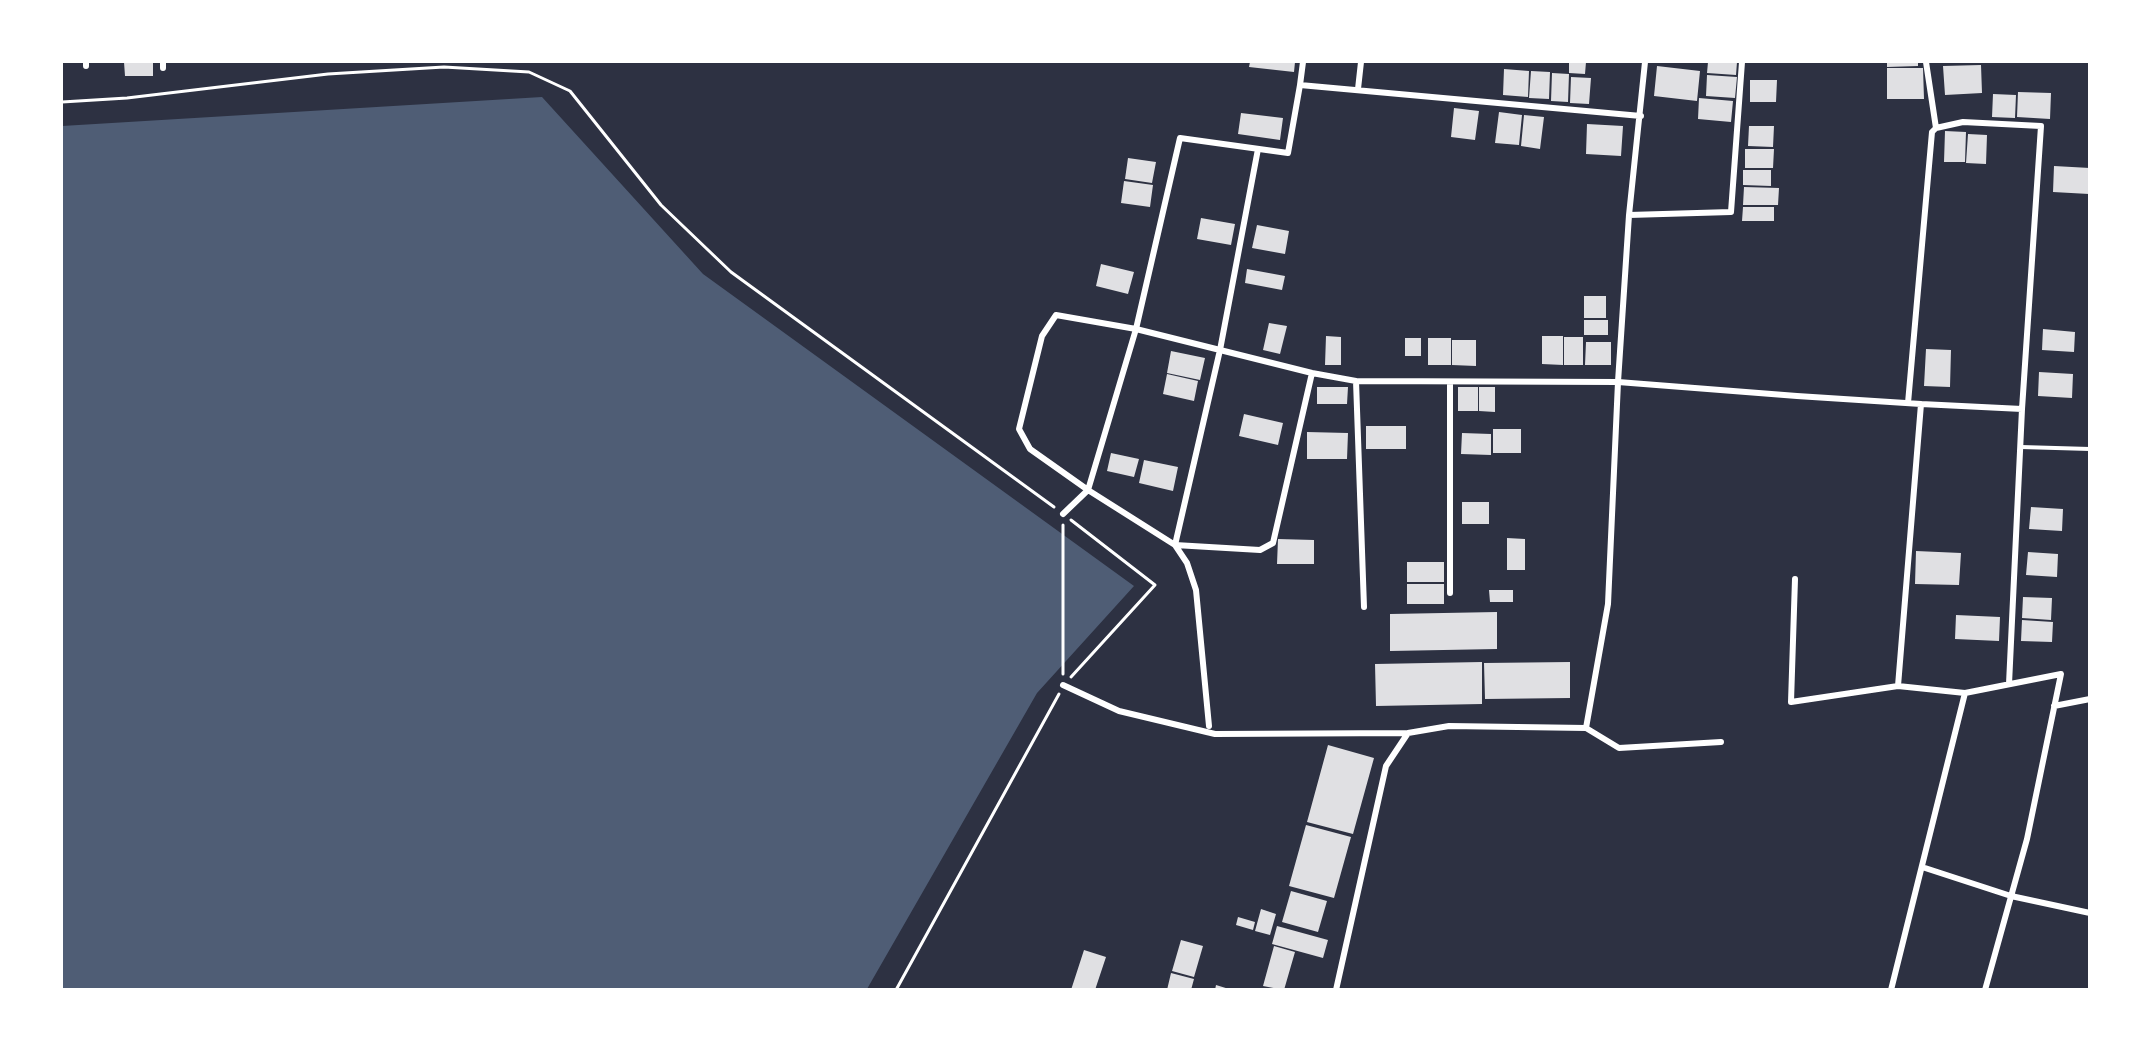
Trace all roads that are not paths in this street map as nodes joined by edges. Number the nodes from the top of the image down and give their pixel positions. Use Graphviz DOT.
graph roads {
  1 [pos="1304,62"];
  2 [pos="1361,62"];
  3 [pos="1645,62"];
  4 [pos="1742,62"];
  5 [pos="1926,62"];
  6 [pos="1299,85"];
  7 [pos="1358,89"];
  8 [pos="1641,116"];
  9 [pos="1936,128"];
  10 [pos="1258,149"];
  11 [pos="1629,214"];
  12 [pos="1136,328"];
  13 [pos="1220,350"];
  14 [pos="1312,373"];
  15 [pos="1356,381"];
  16 [pos="1450,382"];
  17 [pos="1618,382"];
  18 [pos="1908,403"];
  19 [pos="1921,404"];
  20 [pos="2022,409"];
  21 [pos="2020,447"];
  22 [pos="2090,449"];
  23 [pos="1088,490"];
  24 [pos="1063,514"];
  25 [pos="1175,545"];
  26 [pos="1795,579"];
  27 [pos="1450,593"];
  28 [pos="1364,607"];
  29 [pos="2009,684"];
  30 [pos="1064,685"];
  31 [pos="1898,686"];
  32 [pos="1965,693"];
  33 [pos="2090,699"];
  34 [pos="2054,706"];
  35 [pos="1209,726"];
  36 [pos="1586,728"];
  37 [pos="1408,733"];
  38 [pos="1721,742"];
  39 [pos="1922,867"];
  40 [pos="2011,896"];
  41 [pos="2090,913"];
  42 [pos="1336,990"];
  43 [pos="1891,990"];
  44 [pos="1985,990"];
  1 -- 6 [label="street"];
  2 -- 7 [label="street"];
  3 -- 8 [label="street"];
  4 -- 11 [label="street"];
  5 -- 9 [label="street"];
  6 -- 7 [label="street"];
  6 -- 10 [label="street"];
  7 -- 8 [label="street"];
  8 -- 11 [label="street"];
  9 -- 18 [label="street"];
  9 -- 20 [label="street"];
  10 -- 12 [label="street"];
  10 -- 13 [label="street"];
  11 -- 17 [label="street"];
  12 -- 13 [label="street"];
  12 -- 23 [label="street"];
  12 -- 23 [label="street"];
  13 -- 14 [label="street"];
  13 -- 25 [label="street"];
  14 -- 15 [label="street"];
  14 -- 25 [label="street"];
  15 -- 16 [label="street"];
  15 -- 28 [label="street"];
  16 -- 17 [label="street"];
  16 -- 27 [label="street"];
  17 -- 18 [label="street"];
  17 -- 36 [label="street"];
  18 -- 19 [label="street"];
  19 -- 20 [label="street"];
  19 -- 31 [label="street"];
  20 -- 21 [label="street"];
  21 -- 22 [label="lane"];
  21 -- 29 [label="street"];
  23 -- 24 [label="street"];
  23 -- 25 [label="street"];
  25 -- 35 [label="street"];
  26 -- 31 [label="street"];
  29 -- 32 [label="street"];
  29 -- 34 [label="street"];
  30 -- 37 [label="street"];
  31 -- 32 [label="street"];
  32 -- 39 [label="street"];
  33 -- 34 [label="street"];
  34 -- 40 [label="street"];
  36 -- 37 [label="street"];
  36 -- 38 [label="street"];
  37 -- 42 [label="street"];
  39 -- 40 [label="street"];
  39 -- 43 [label="street"];
  40 -- 41 [label="street"];
  40 -- 44 [label="street"];
}
